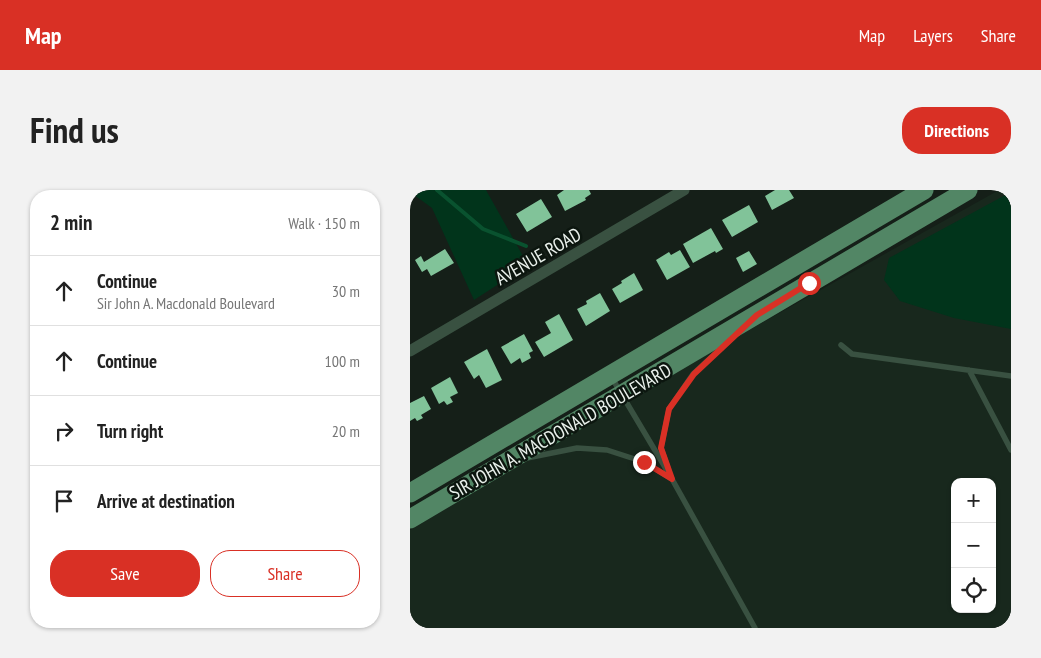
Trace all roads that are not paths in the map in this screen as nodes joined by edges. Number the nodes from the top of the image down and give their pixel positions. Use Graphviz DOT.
graph roads {
  1 [pos="684,190"];
  2 [pos="924,190"];
  3 [pos="968,190"];
  4 [pos="757,315"];
  5 [pos="841,345"];
  6 [pos="410,352"];
  7 [pos="969,370"];
  8 [pos="609,374"];
  9 [pos="1011,376"];
  10 [pos="622,395"];
  11 [pos="1011,450"];
  12 [pos="510,461"];
  13 [pos="672,479"];
  14 [pos="410,493"];
  15 [pos="410,519"];
  16 [pos="755,628"];
  1 -- 6 [label="street, AVENUE ROAD"];
  2 -- 8 [label="main road, SIR JOHN A. MACDONALD BOULEVARD"];
  3 -- 4 [label="main road, SIR JOHN A. MACDONALD BOULEVARD"];
  4 -- 10 [label="main road, SIR JOHN A. MACDONALD BOULEVARD"];
  4 -- 13 [label="lane"];
  5 -- 7 [label="lane"];
  7 -- 9 [label="lane"];
  7 -- 11 [label="lane"];
  8 -- 10 [label="lane"];
  8 -- 14 [label="main road, SIR JOHN A. MACDONALD BOULEVARD"];
  10 -- 12 [label="main road, SIR JOHN A. MACDONALD BOULEVARD"];
  10 -- 13 [label="lane"];
  12 -- 13 [label="lane"];
  12 -- 15 [label="main road, SIR JOHN A. MACDONALD BOULEVARD"];
  13 -- 16 [label="lane"];
}
